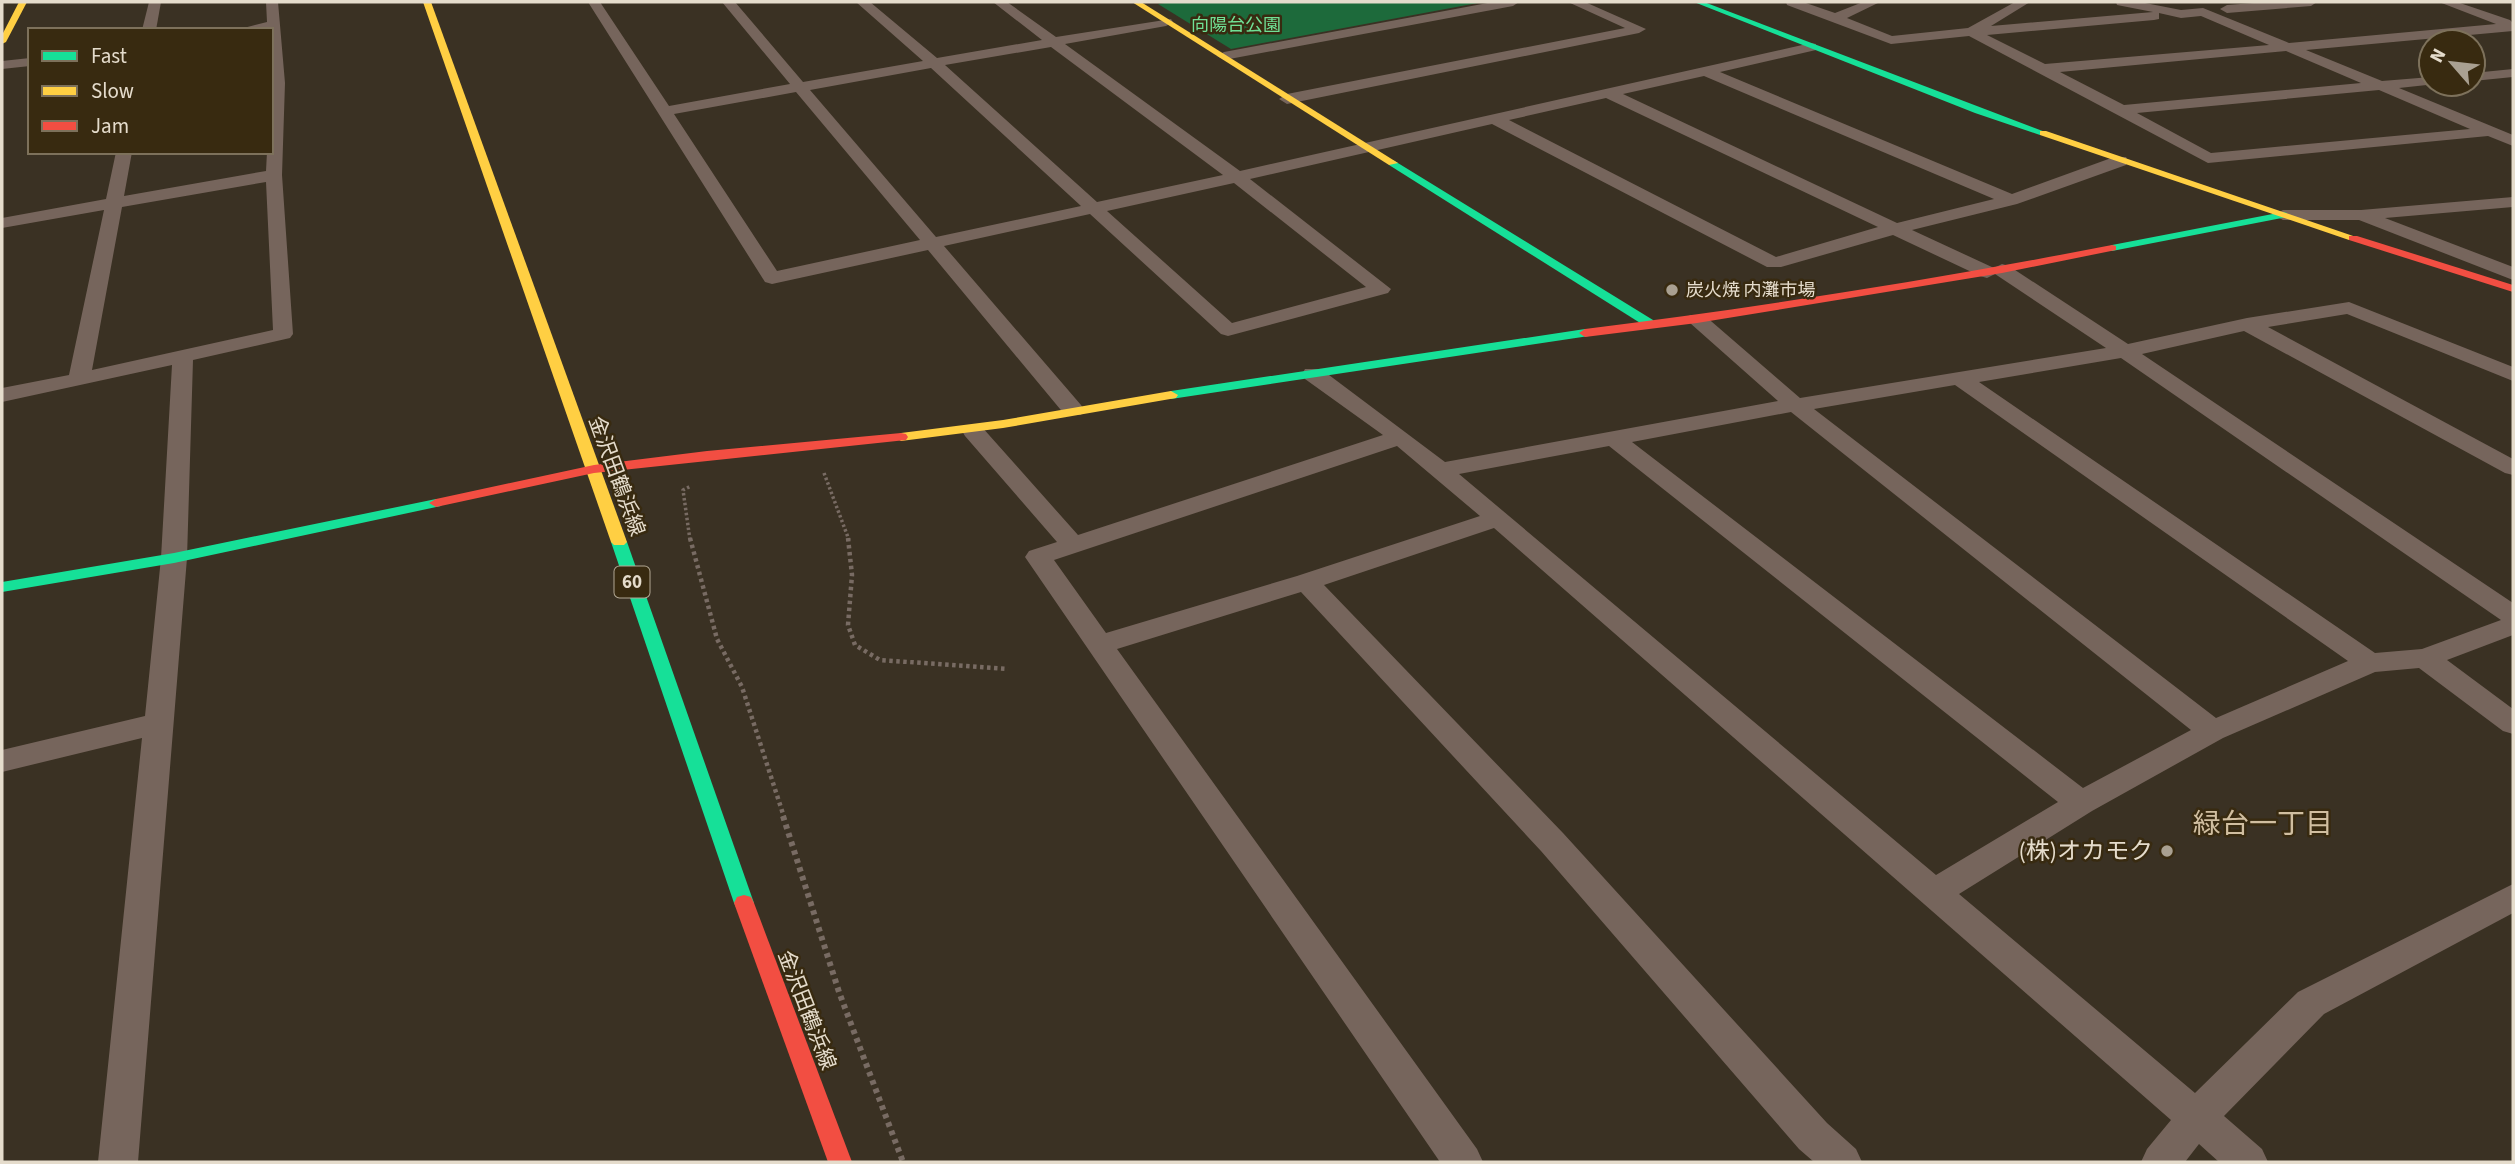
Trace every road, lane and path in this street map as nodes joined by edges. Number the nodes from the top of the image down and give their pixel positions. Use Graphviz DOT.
graph roads {
  1 [pos="23,2"];
  2 [pos="155,2"];
  3 [pos="272,2"];
  4 [pos="427,2"];
  5 [pos="594,2"];
  6 [pos="728,2"];
  7 [pos="862,2"];
  8 [pos="999,2"];
  9 [pos="1136,2"];
  10 [pos="1513,2"];
  11 [pos="1574,2"];
  12 [pos="1698,2"];
  13 [pos="1792,2"];
  14 [pos="1874,2"];
  15 [pos="2024,2"];
  16 [pos="2122,2"];
  17 [pos="2311,2"];
  18 [pos="2445,2"];
  19 [pos="2224,5"];
  20 [pos="2203,12"];
  21 [pos="2181,14"];
  22 [pos="1835,18"];
  23 [pos="1166,22"];
  24 [pos="273,25"];
  25 [pos="2513,27"];
  26 [pos="149,28"];
  27 [pos="255,28"];
  28 [pos="1971,32"];
  29 [pos="1054,41"];
  30 [pos="2,43"];
  31 [pos="1811,47"];
  32 [pos="2289,47"];
  33 [pos="1224,56"];
  34 [pos="28,62"];
  35 [pos="933,62"];
  36 [pos="2,65"];
  37 [pos="2043,69"];
  38 [pos="1706,71"];
  39 [pos="2513,73"];
  40 [pos="2487,76"];
  41 [pos="2417,82"];
  42 [pos="802,86"];
  43 [pos="2381,86"];
  44 [pos="1608,93"];
  45 [pos="1287,99"];
  46 [pos="2122,110"];
  47 [pos="665,111"];
  48 [pos="1493,118"];
  49 [pos="2513,129"];
  50 [pos="2490,131"];
  51 [pos="2513,141"];
  52 [pos="1368,147"];
  53 [pos="124,154"];
  54 [pos="2120,161"];
  55 [pos="274,175"];
  56 [pos="1237,177"];
  57 [pos="2011,200"];
  58 [pos="2513,202"];
  59 [pos="114,203"];
  60 [pos="1094,208"];
  61 [pos="2283,215"];
  62 [pos="2361,215"];
  63 [pos="2,223"];
  64 [pos="1893,229"];
  65 [pos="935,244"];
  66 [pos="1995,271"];
  67 [pos="2513,274"];
  68 [pos="2513,289"];
  69 [pos="1697,319"];
  70 [pos="1649,323"];
  71 [pos="2246,324"];
  72 [pos="2127,351"];
  73 [pos="183,356"];
  74 [pos="1313,374"];
  75 [pos="2513,375"];
  76 [pos="79,379"];
  77 [pos="1962,380"];
  78 [pos="2,396"];
  79 [pos="1795,405"];
  80 [pos="1073,410"];
  81 [pos="973,431"];
  82 [pos="1400,437"];
  83 [pos="1614,439"];
  84 [pos="2513,468"];
  85 [pos="594,469"];
  86 [pos="834,471"];
  87 [pos="1441,471"];
  88 [pos="811,473"];
  89 [pos="824,473"];
  90 [pos="700,481"];
  91 [pos="1498,518"];
  92 [pos="1073,545"];
  93 [pos="174,558"];
  94 [pos="1306,582"];
  95 [pos="2,587"];
  96 [pos="2513,615"];
  97 [pos="2513,625"];
  98 [pos="1101,644"];
  99 [pos="2425,658"];
  100 [pos="2370,663"];
  101 [pos="1008,669"];
  102 [pos="157,724"];
  103 [pos="2513,724"];
  104 [pos="2213,731"];
  105 [pos="2,761"];
  106 [pos="2081,803"];
  107 [pos="1935,892"];
  108 [pos="2513,897"];
  109 [pos="2195,1119"];
  110 [pos="118,1162"];
  111 [pos="840,1162"];
  112 [pos="903,1162"];
  113 [pos="1463,1162"];
  114 [pos="1842,1162"];
  115 [pos="2161,1162"];
  116 [pos="2248,1162"];
  1 -- 30 [label="street"];
  2 -- 26 [label="street"];
  3 -- 24 [label="street"];
  4 -- 85 [label="street, 金沢田鶴浜線 / 60"];
  5 -- 47 [label="street"];
  6 -- 42 [label="street"];
  7 -- 35 [label="street"];
  8 -- 29 [label="street"];
  9 -- 23 [label="street"];
  10 -- 33 [label="street"];
  11 -- 45 [label="street"];
  12 -- 31 [label="street"];
  13 -- 22 [label="street"];
  14 -- 22 [label="street"];
  15 -- 28 [label="street"];
  16 -- 21 [label="street"];
  17 -- 19 [label="street"];
  18 -- 25 [label="street"];
  19 -- 20 [label="street"];
  20 -- 21 [label="street"];
  20 -- 32 [label="street"];
  21 -- 28 [label="street"];
  22 -- 28 [label="street"];
  23 -- 29 [label="street"];
  23 -- 33 [label="street"];
  24 -- 27 [label="street"];
  24 -- 55 [label="street"];
  25 -- 32 [label="street"];
  28 -- 37 [label="street"];
  29 -- 35 [label="street"];
  29 -- 56 [label="street"];
  31 -- 38 [label="street"];
  31 -- 54 [label="street"];
  32 -- 37 [label="street"];
  32 -- 43 [label="street"];
  33 -- 45 [label="street"];
  34 -- 36 [label="street"];
  35 -- 42 [label="street"];
  35 -- 60 [label="street"];
  37 -- 46 [label="street"];
  38 -- 44 [label="street"];
  38 -- 57 [label="street"];
  39 -- 40 [label="street"];
  41 -- 43 [label="street"];
  42 -- 47 [label="street"];
  42 -- 65 [label="street"];
  43 -- 46 [label="street"];
  43 -- 50 [label="street"];
  44 -- 48 [label="street"];
  44 -- 64 [label="street"];
  45 -- 52 [label="street"];
  46 -- 50 [label="street"];
  47 -- 65 [label="street"];
  48 -- 52 [label="street"];
  48 -- 64 [label="street"];
  49 -- 50 [label="street"];
  50 -- 51 [label="street"];
  52 -- 56 [label="street"];
  52 -- 70 [label="street"];
  53 -- 59 [label="street"];
  54 -- 57 [label="street"];
  54 -- 61 [label="street"];
  55 -- 59 [label="street"];
  55 -- 73 [label="street"];
  56 -- 60 [label="street"];
  56 -- 60 [label="street"];
  57 -- 64 [label="street"];
  58 -- 62 [label="street"];
  59 -- 63 [label="street"];
  59 -- 76 [label="street"];
  60 -- 65 [label="street"];
  61 -- 62 [label="street"];
  61 -- 66 [label="street"];
  61 -- 68 [label="street"];
  62 -- 67 [label="street"];
  64 -- 66 [label="street"];
  65 -- 80 [label="street"];
  66 -- 69 [label="street"];
  66 -- 72 [label="street"];
  69 -- 70 [label="street"];
  69 -- 79 [label="street"];
  70 -- 74 [label="street"];
  71 -- 72 [label="street"];
  71 -- 75 [label="street"];
  71 -- 84 [label="street"];
  72 -- 77 [label="street"];
  72 -- 96 [label="street"];
  73 -- 76 [label="street"];
  73 -- 93 [label="street"];
  74 -- 80 [label="street"];
  74 -- 82 [label="street"];
  76 -- 78 [label="street"];
  77 -- 79 [label="street"];
  77 -- 100 [label="street"];
  79 -- 83 [label="street"];
  79 -- 104 [label="street"];
  80 -- 81 [label="street"];
  81 -- 85 [label="street"];
  81 -- 92 [label="street"];
  82 -- 87 [label="street"];
  82 -- 92 [label="street"];
  83 -- 87 [label="street"];
  83 -- 106 [label="street"];
  85 -- 93 [label="street"];
  85 -- 111 [label="street, 金沢田鶴浜線 / 60"];
  86 -- 89 [label="path"];
  87 -- 91 [label="street"];
  88 -- 89 [label="path"];
  89 -- 101 [label="path"];
  90 -- 112 [label="path"];
  91 -- 94 [label="street"];
  91 -- 107 [label="street"];
  92 -- 98 [label="street"];
  93 -- 95 [label="street"];
  93 -- 102 [label="street"];
  94 -- 98 [label="street"];
  94 -- 114 [label="street"];
  97 -- 99 [label="street"];
  98 -- 113 [label="street"];
  99 -- 100 [label="street"];
  99 -- 103 [label="street"];
  100 -- 104 [label="street"];
  102 -- 105 [label="street"];
  102 -- 110 [label="street"];
  104 -- 106 [label="street"];
  106 -- 107 [label="street"];
  107 -- 109 [label="street"];
  108 -- 109 [label="street"];
  109 -- 115 [label="street"];
  109 -- 116 [label="street"];
}
